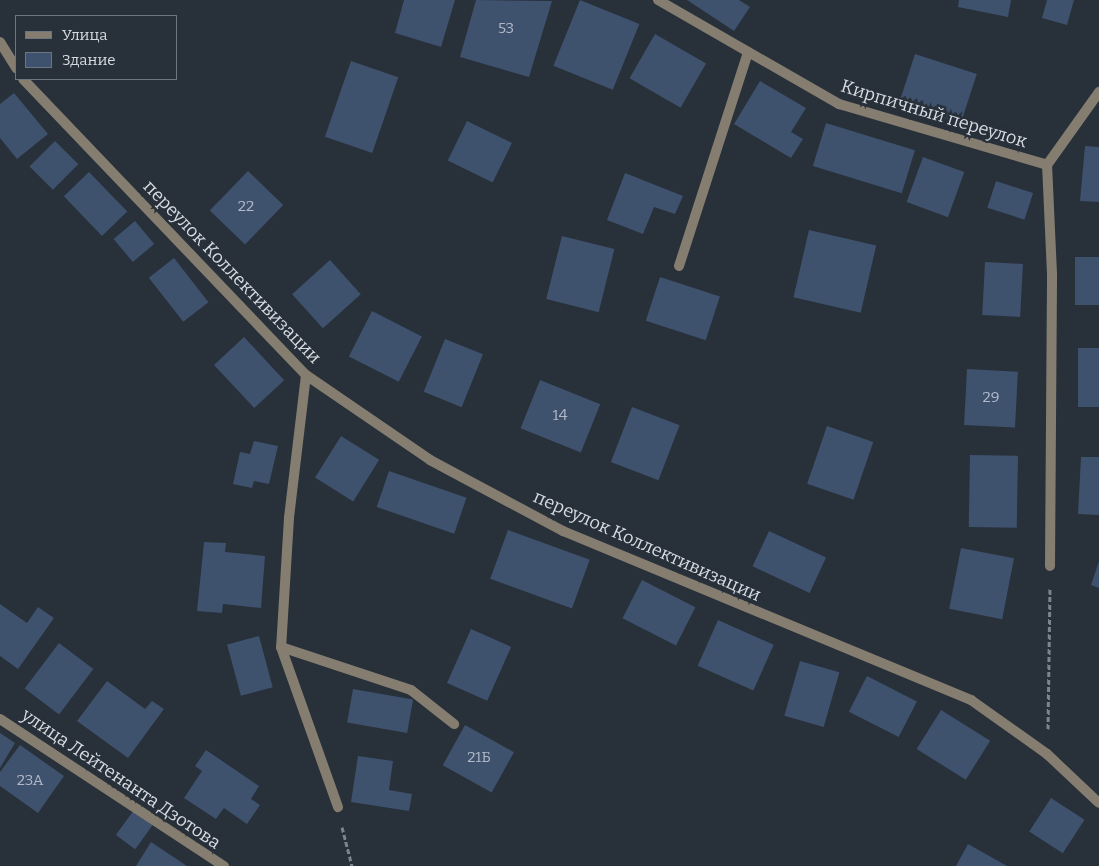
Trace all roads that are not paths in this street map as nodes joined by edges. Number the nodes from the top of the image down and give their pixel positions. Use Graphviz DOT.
graph roads {
  1 [pos="658,0"];
  2 [pos="0,42"];
  3 [pos="748,52"];
  4 [pos="15,66"];
  5 [pos="24,80"];
  6 [pos="1099,92"];
  7 [pos="1047,165"];
  8 [pos="679,266"];
  9 [pos="306,375"];
  10 [pos="1050,566"];
  11 [pos="281,647"];
  12 [pos="0,719"];
  13 [pos="454,724"];
  14 [pos="1099,803"];
  15 [pos="338,807"];
  16 [pos="224,866"];
  1 -- 3 [label="street, Кирпичный переулок"];
  2 -- 4 [label="street"];
  3 -- 7 [label="street, Кирпичный переулок"];
  3 -- 8 [label="street"];
  5 -- 9 [label="street, переулок Коллективизации"];
  6 -- 7 [label="street"];
  7 -- 10 [label="street"];
  9 -- 11 [label="street"];
  9 -- 14 [label="street, переулок Коллективизации"];
  11 -- 13 [label="street"];
  11 -- 15 [label="street"];
  12 -- 16 [label="street, улица Лейтенанта Дзотова"];
}
